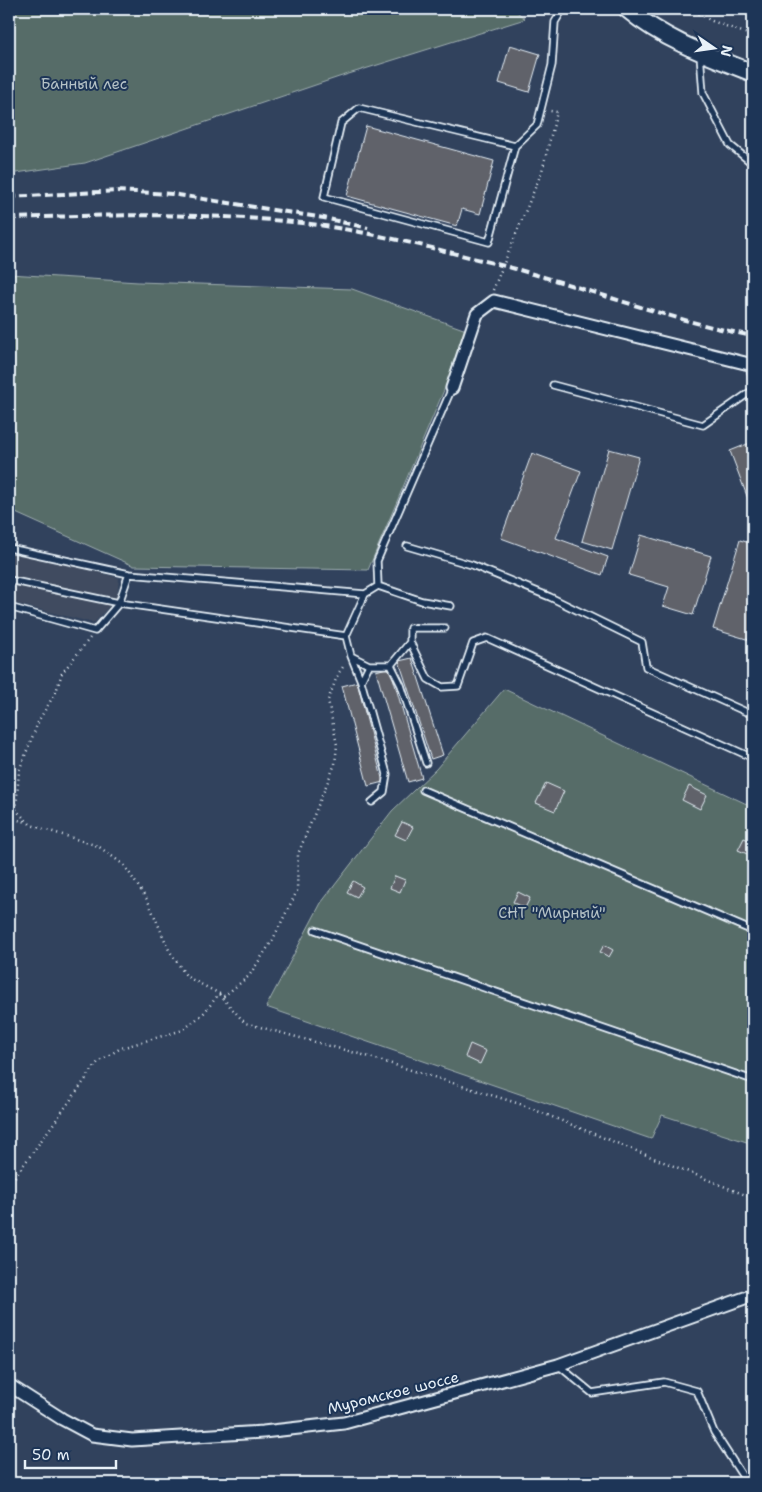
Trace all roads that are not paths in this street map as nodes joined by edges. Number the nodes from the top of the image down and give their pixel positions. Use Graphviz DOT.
graph roads {
  1 [pos="563,9"];
  2 [pos="629,9"];
  3 [pos="699,52"];
  4 [pos="753,73"];
  5 [pos="515,146"];
  6 [pos="753,164"];
  7 [pos="751,365"];
  8 [pos="753,381"];
  9 [pos="553,385"];
  10 [pos="452,388"];
  11 [pos="753,390"];
  12 [pos="9,544"];
  13 [pos="406,546"];
  14 [pos="9,548"];
  15 [pos="16,549"];
  16 [pos="128,574"];
  17 [pos="9,580"];
  18 [pos="378,586"];
  19 [pos="364,594"];
  20 [pos="119,603"];
  21 [pos="451,606"];
  22 [pos="9,607"];
  23 [pos="445,628"];
  24 [pos="346,636"];
  25 [pos="410,642"];
  26 [pos="351,656"];
  27 [pos="369,665"];
  28 [pos="391,665"];
  29 [pos="361,681"];
  30 [pos="753,715"];
  31 [pos="753,758"];
  32 [pos="426,762"];
  33 [pos="423,790"];
  34 [pos="372,802"];
  35 [pos="315,930"];
  36 [pos="753,931"];
  37 [pos="753,1080"];
  38 [pos="753,1295"];
  39 [pos="558,1365"];
  40 [pos="9,1385"];
  41 [pos="747,1483"];
  1 -- 5 [label="lane"];
  2 -- 3 [label="main road"];
  3 -- 4 [label="main road"];
  3 -- 6 [label="lane"];
  5 -- 5 [label="lane"];
  7 -- 8 [label="lane"];
  7 -- 10 [label="street"];
  9 -- 11 [label="lane"];
  10 -- 18 [label="lane"];
  12 -- 15 [label="lane"];
  13 -- 30 [label="lane"];
  14 -- 15 [label="lane"];
  15 -- 16 [label="lane"];
  16 -- 19 [label="lane"];
  16 -- 20 [label="lane"];
  17 -- 20 [label="lane"];
  18 -- 19 [label="lane"];
  18 -- 21 [label="lane"];
  19 -- 24 [label="lane"];
  20 -- 22 [label="lane"];
  20 -- 24 [label="lane"];
  23 -- 25 [label="lane"];
  24 -- 26 [label="lane"];
  25 -- 28 [label="lane"];
  25 -- 31 [label="lane"];
  26 -- 27 [label="lane"];
  26 -- 29 [label="lane"];
  27 -- 28 [label="lane"];
  27 -- 29 [label="lane"];
  28 -- 32 [label="lane"];
  29 -- 34 [label="lane"];
  33 -- 36 [label="lane"];
  35 -- 37 [label="lane"];
  38 -- 39 [label="street, Муромское шоссе"];
  39 -- 40 [label="street, Муромское шоссе"];
  39 -- 41 [label="lane"];
}
